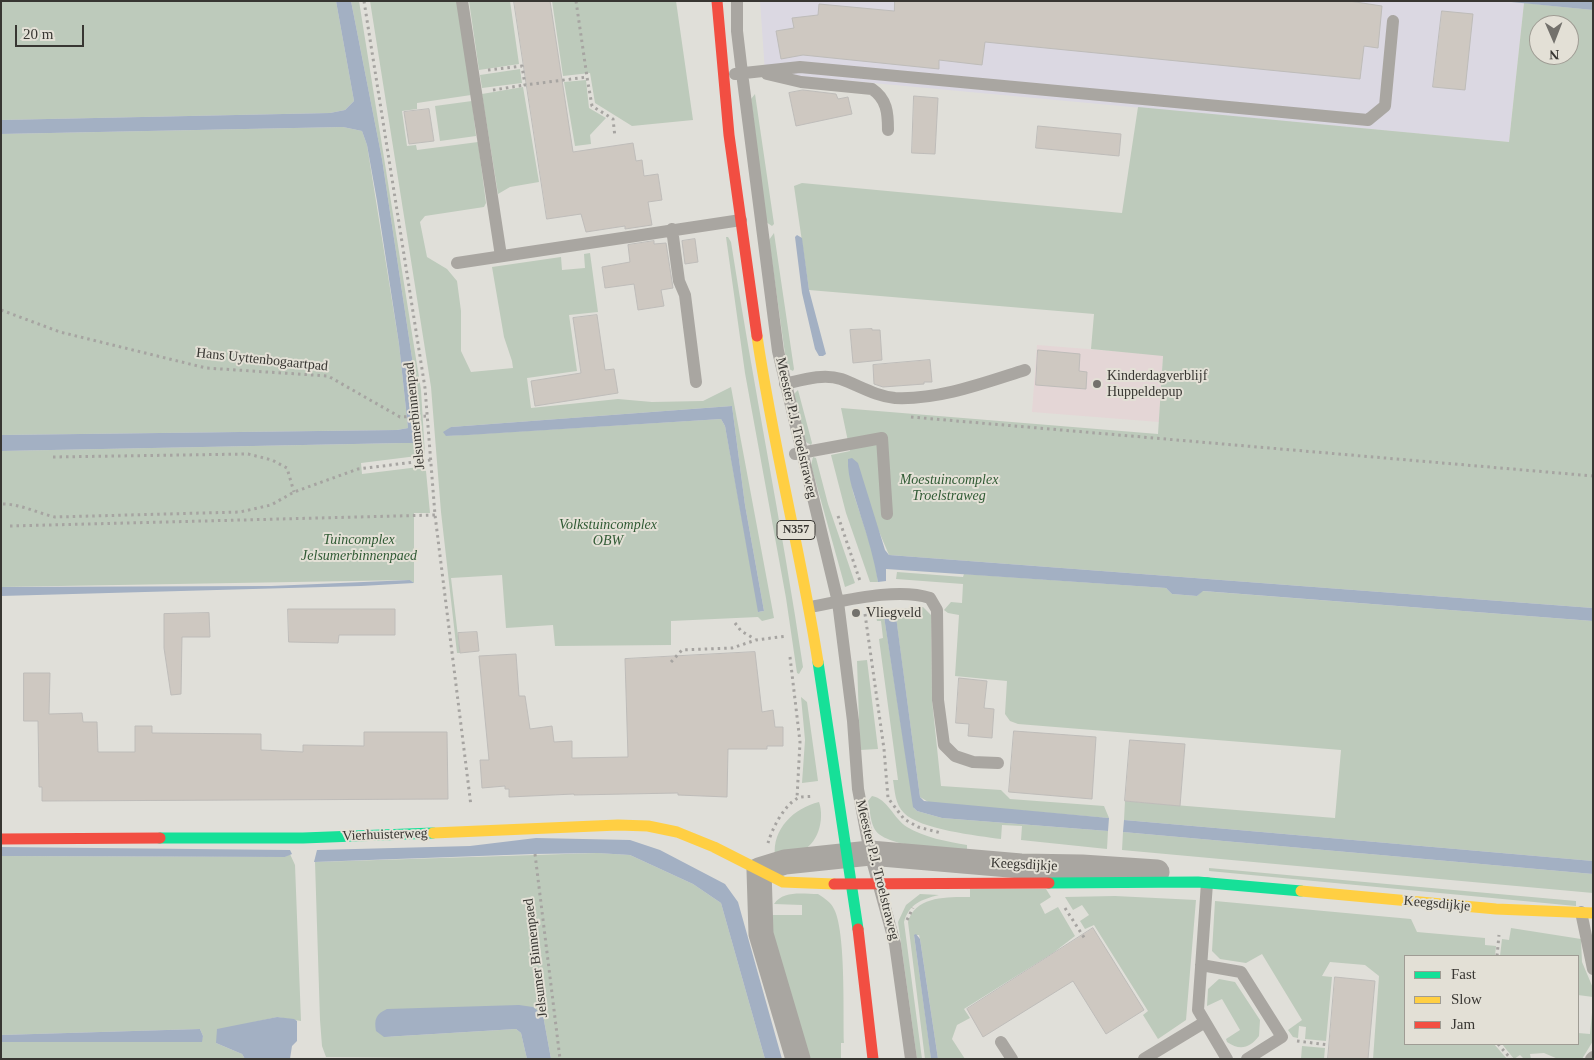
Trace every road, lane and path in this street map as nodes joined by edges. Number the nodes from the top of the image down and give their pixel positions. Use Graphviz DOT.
graph roads {
  1 [pos="364,1"];
  2 [pos="462,1"];
  3 [pos="576,1"];
  4 [pos="717,1"];
  5 [pos="737,1"];
  6 [pos="1392,21"];
  7 [pos="473,72"];
  8 [pos="758,72"];
  9 [pos="723,74"];
  10 [pos="742,74"];
  11 [pos="588,76"];
  12 [pos="524,85"];
  13 [pos="476,93"];
  14 [pos="888,130"];
  15 [pos="615,137"];
  16 [pos="742,220"];
  17 [pos="672,229"];
  18 [pos="501,256"];
  19 [pos="457,263"];
  20 [pos="1,310"];
  21 [pos="1025,370"];
  22 [pos="696,382"];
  23 [pos="784,384"];
  24 [pos="428,416"];
  25 [pos="904,417"];
  26 [pos="802,452"];
  27 [pos="780,456"];
  28 [pos="53,457"];
  29 [pos="431,460"];
  30 [pos="1593,476"];
  31 [pos="294,492"];
  32 [pos="3,504"];
  33 [pos="887,514"];
  34 [pos="435,515"];
  35 [pos="10,526"];
  36 [pos="838,602"];
  37 [pos="810,608"];
  38 [pos="734,623"];
  39 [pos="787,636"];
  40 [pos="756,640"];
  41 [pos="871,657"];
  42 [pos="866,658"];
  43 [pos="671,662"];
  44 [pos="884,749"];
  45 [pos="998,763"];
  46 [pos="798,798"];
  47 [pos="474,831"];
  48 [pos="943,834"];
  49 [pos="1,839"];
  50 [pos="535,854"];
  51 [pos="859,854"];
  52 [pos="759,870"];
  53 [pos="1202,882"];
  54 [pos="879,884"];
  55 [pos="853,885"];
  56 [pos="1060,901"];
  57 [pos="917,905"];
  58 [pos="1496,909"];
  59 [pos="1588,920"];
  60 [pos="906,922"];
  61 [pos="1499,935"];
  62 [pos="1085,939"];
  63 [pos="1497,955"];
  64 [pos="1201,965"];
  65 [pos="1593,969"];
  66 [pos="1205,1022"];
  67 [pos="1282,1037"];
  68 [pos="1001,1042"];
  69 [pos="1329,1045"];
  70 [pos="1499,1045"];
  71 [pos="560,1059"];
  72 [pos="798,1059"];
  73 [pos="874,1059"];
  74 [pos="911,1059"];
  75 [pos="1012,1059"];
  76 [pos="1144,1059"];
  77 [pos="1227,1059"];
  78 [pos="1247,1059"];
  79 [pos="1511,1059"];
  1 -- 24 [label="path, Jelsumerbinnenpad"];
  2 -- 7 [label="lane"];
  3 -- 11 [label="path"];
  4 -- 9 [label="street, Meester P.J. Troelstraweg / N357"];
  5 -- 10 [label="lane, Meester P.J. Troelstraweg"];
  6 -- 8 [label="lane"];
  7 -- 12 [label="path"];
  7 -- 13 [label="lane"];
  8 -- 10 [label="lane"];
  8 -- 14 [label="lane"];
  9 -- 10 [label="lane"];
  9 -- 16 [label="street, Meester P.J. Troelstraweg / N357"];
  10 -- 23 [label="lane, Meester P.J. Troelstraweg"];
  11 -- 12 [label="path"];
  11 -- 15 [label="path"];
  12 -- 13 [label="path"];
  13 -- 18 [label="lane"];
  16 -- 17 [label="lane"];
  16 -- 27 [label="street, Meester P.J. Troelstraweg / N357"];
  17 -- 18 [label="lane"];
  17 -- 22 [label="lane"];
  18 -- 19 [label="lane"];
  20 -- 24 [label="path, Hans Uyttenbogaartpad"];
  21 -- 23 [label="lane"];
  23 -- 26 [label="lane, Meester P.J. Troelstraweg"];
  24 -- 29 [label="path, Jelsumerbinnenpad"];
  25 -- 30 [label="path"];
  26 -- 27 [label="lane"];
  26 -- 33 [label="lane"];
  26 -- 36 [label="lane, Meester P.J. Troelstraweg"];
  27 -- 37 [label="street, Meester P.J. Troelstraweg / N357"];
  28 -- 31 [label="path"];
  29 -- 31 [label="path"];
  29 -- 34 [label="path, Jelsumerbinnenpad"];
  31 -- 32 [label="path"];
  34 -- 35 [label="path"];
  34 -- 47 [label="path, Jelsumerbinnenpad"];
  36 -- 37 [label="lane"];
  36 -- 45 [label="lane"];
  36 -- 51 [label="lane, Meester P.J. Troelstraweg"];
  37 -- 51 [label="street, Meester P.J. Troelstraweg / N357"];
  38 -- 40 [label="path"];
  39 -- 40 [label="path"];
  40 -- 43 [label="path"];
  41 -- 42 [label="path"];
  44 -- 48 [label="path"];
  46 -- 52 [label="path"];
  47 -- 49 [label="street, Vierhuisterweg"];
  47 -- 52 [label="street, Vierhuisterweg"];
  50 -- 71 [label="path, Jelsumer Binnenpaed"];
  51 -- 52 [label="street"];
  51 -- 53 [label="street, Keegsdijkje"];
  51 -- 54 [label="lane, Meester P.J. Troelstraweg"];
  51 -- 55 [label="street, Meester P.J. Troelstraweg / N357"];
  52 -- 55 [label="street, Vierhuisterweg"];
  52 -- 72 [label="street"];
  53 -- 54 [label="street, Keegsdijkje"];
  53 -- 58 [label="street, Keegsdijkje"];
  53 -- 64 [label="lane"];
  54 -- 55 [label="street, Keegsdijkje"];
  54 -- 74 [label="lane, Meester P.J. Troelstraweg"];
  55 -- 73 [label="street, Meester P.J. Troelstraweg / N357"];
  56 -- 62 [label="path"];
  57 -- 60 [label="path"];
  58 -- 59 [label="street, Keegsdijkje"];
  59 -- 65 [label="lane"];
  61 -- 63 [label="path"];
  64 -- 66 [label="lane"];
  64 -- 67 [label="lane"];
  66 -- 76 [label="lane"];
  66 -- 77 [label="lane"];
  67 -- 69 [label="path"];
  67 -- 78 [label="lane"];
  68 -- 75 [label="lane"];
  70 -- 79 [label="path"];
}
